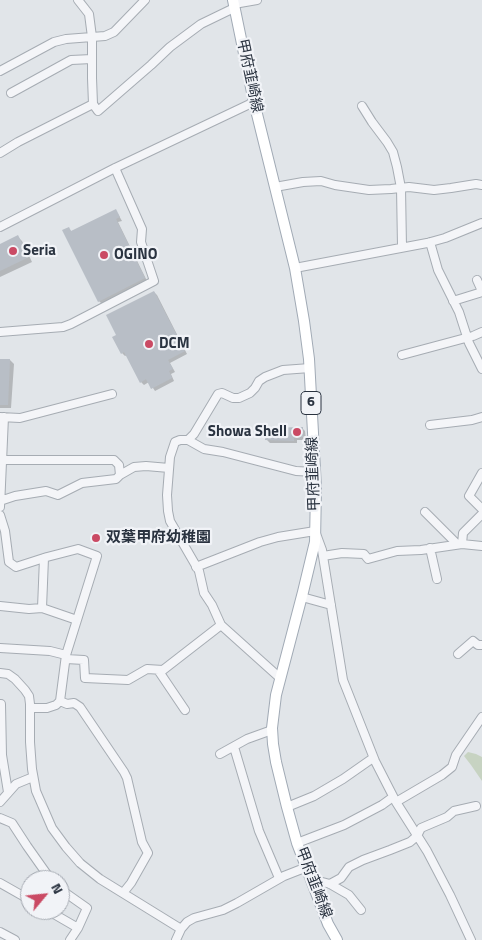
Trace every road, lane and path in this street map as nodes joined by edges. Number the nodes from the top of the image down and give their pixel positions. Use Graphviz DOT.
graph roads {
  1 [pos="78,0"];
  2 [pos="145,0"];
  3 [pos="257,0"];
  4 [pos="234,4"];
  5 [pos="92,37"];
  6 [pos="92,59"];
  7 [pos="0,71"];
  8 [pos="11,93"];
  9 [pos="254,102"];
  10 [pos="93,104"];
  11 [pos="362,106"];
  12 [pos="0,153"];
  13 [pos="115,168"];
  14 [pos="482,185"];
  15 [pos="275,187"];
  16 [pos="401,188"];
  17 [pos="482,223"];
  18 [pos="0,227"];
  19 [pos="430,242"];
  20 [pos="402,247"];
  21 [pos="295,268"];
  22 [pos="477,280"];
  23 [pos="482,292"];
  24 [pos="453,300"];
  25 [pos="0,332"];
  26 [pos="482,332"];
  27 [pos="467,337"];
  28 [pos="402,355"];
  29 [pos="310,368"];
  30 [pos="482,369"];
  31 [pos="112,394"];
  32 [pos="2,417"];
  33 [pos="482,417"];
  34 [pos="430,425"];
  35 [pos="188,440"];
  36 [pos="2,460"];
  37 [pos="169,468"];
  38 [pos="315,472"];
  39 [pos="482,472"];
  40 [pos="120,475"];
  41 [pos="0,500"];
  42 [pos="0,507"];
  43 [pos="482,509"];
  44 [pos="425,512"];
  45 [pos="482,514"];
  46 [pos="0,515"];
  47 [pos="315,531"];
  48 [pos="460,544"];
  49 [pos="482,546"];
  50 [pos="430,548"];
  51 [pos="323,556"];
  52 [pos="44,558"];
  53 [pos="196,566"];
  54 [pos="437,579"];
  55 [pos="302,597"];
  56 [pos="331,605"];
  57 [pos="0,606"];
  58 [pos="42,608"];
  59 [pos="77,620"];
  60 [pos="221,625"];
  61 [pos="482,645"];
  62 [pos="0,648"];
  63 [pos="458,654"];
  64 [pos="66,657"];
  65 [pos="158,670"];
  66 [pos="0,673"];
  67 [pos="280,678"];
  68 [pos="60,701"];
  69 [pos="0,704"];
  70 [pos="30,708"];
  71 [pos="185,710"];
  72 [pos="482,717"];
  73 [pos="272,730"];
  74 [pos="0,741"];
  75 [pos="234,746"];
  76 [pos="220,754"];
  77 [pos="374,758"];
  78 [pos="34,777"];
  79 [pos="8,792"];
  80 [pos="394,799"];
  81 [pos="0,802"];
  82 [pos="476,806"];
  83 [pos="287,807"];
  84 [pos="0,818"];
  85 [pos="417,836"];
  86 [pos="297,843"];
  87 [pos="307,867"];
  88 [pos="45,870"];
  89 [pos="279,878"];
  90 [pos="311,879"];
  91 [pos="0,883"];
  92 [pos="330,884"];
  93 [pos="122,893"];
  94 [pos="20,894"];
  95 [pos="70,896"];
  96 [pos="361,910"];
  97 [pos="64,920"];
  98 [pos="78,928"];
  99 [pos="181,929"];
  100 [pos="0,932"];
  101 [pos="14,940"];
  102 [pos="70,940"];
  103 [pos="176,940"];
  104 [pos="337,940"];
  105 [pos="471,940"];
  1 -- 5 [label="street"];
  2 -- 5 [label="street"];
  3 -- 4 [label="street"];
  4 -- 9 [label="main road, 甲府韮崎線 / 6"];
  4 -- 10 [label="street"];
  5 -- 6 [label="street"];
  5 -- 7 [label="street"];
  6 -- 8 [label="street"];
  6 -- 10 [label="street"];
  9 -- 13 [label="street"];
  9 -- 15 [label="main road, 甲府韮崎線 / 6"];
  10 -- 12 [label="street"];
  11 -- 16 [label="street"];
  13 -- 18 [label="street"];
  13 -- 25 [label="street"];
  14 -- 16 [label="street"];
  15 -- 16 [label="street"];
  15 -- 21 [label="main road, 甲府韮崎線 / 6"];
  16 -- 20 [label="street"];
  17 -- 19 [label="street"];
  19 -- 20 [label="street"];
  19 -- 24 [label="street"];
  20 -- 21 [label="street"];
  21 -- 29 [label="main road, 甲府韮崎線 / 6"];
  22 -- 23 [label="street"];
  23 -- 24 [label="street"];
  24 -- 27 [label="street"];
  26 -- 27 [label="street"];
  27 -- 28 [label="street"];
  27 -- 30 [label="street"];
  29 -- 35 [label="street"];
  29 -- 38 [label="main road, 甲府韮崎線 / 6"];
  31 -- 32 [label="street"];
  32 -- 36 [label="street"];
  33 -- 34 [label="street"];
  35 -- 37 [label="street"];
  35 -- 38 [label="street"];
  36 -- 40 [label="street"];
  36 -- 41 [label="street"];
  37 -- 40 [label="street"];
  37 -- 53 [label="street"];
  38 -- 47 [label="main road, 甲府韮崎線 / 6"];
  39 -- 43 [label="street"];
  40 -- 41 [label="street"];
  41 -- 42 [label="street"];
  44 -- 48 [label="street"];
  45 -- 48 [label="street"];
  46 -- 52 [label="street"];
  47 -- 51 [label="street"];
  47 -- 53 [label="street"];
  47 -- 55 [label="main road, 甲府韮崎線 / 6"];
  48 -- 49 [label="street"];
  48 -- 50 [label="street"];
  50 -- 51 [label="street"];
  50 -- 54 [label="street"];
  51 -- 56 [label="street"];
  52 -- 58 [label="street"];
  52 -- 59 [label="street"];
  53 -- 60 [label="street"];
  55 -- 56 [label="street"];
  55 -- 67 [label="main road, 甲府韮崎線 / 6"];
  56 -- 77 [label="street"];
  57 -- 58 [label="street"];
  58 -- 59 [label="street"];
  59 -- 64 [label="street"];
  60 -- 65 [label="street"];
  60 -- 67 [label="street"];
  61 -- 63 [label="street"];
  62 -- 64 [label="street"];
  64 -- 65 [label="street"];
  64 -- 68 [label="street"];
  65 -- 71 [label="street"];
  66 -- 70 [label="street"];
  67 -- 73 [label="main road, 甲府韮崎線 / 6"];
  68 -- 70 [label="street"];
  68 -- 93 [label="street"];
  69 -- 74 [label="street"];
  70 -- 78 [label="street"];
  72 -- 80 [label="street"];
  73 -- 75 [label="street"];
  73 -- 83 [label="main road, 甲府韮崎線 / 6"];
  74 -- 79 [label="street"];
  75 -- 76 [label="street"];
  75 -- 89 [label="street"];
  77 -- 80 [label="street"];
  77 -- 83 [label="street"];
  78 -- 79 [label="street"];
  78 -- 93 [label="street"];
  79 -- 81 [label="street"];
  80 -- 85 [label="street"];
  80 -- 86 [label="street"];
  82 -- 85 [label="street"];
  83 -- 86 [label="main road, 甲府韮崎線 / 6"];
  84 -- 88 [label="street"];
  85 -- 92 [label="street"];
  85 -- 105 [label="street"];
  86 -- 87 [label="main road, 甲府韮崎線 / 6"];
  87 -- 89 [label="street"];
  87 -- 90 [label="main road, 甲府韮崎線 / 6"];
  89 -- 99 [label="street"];
  90 -- 92 [label="street"];
  90 -- 104 [label="main road, 甲府韮崎線 / 6"];
  91 -- 94 [label="street"];
  92 -- 96 [label="street"];
  93 -- 99 [label="street"];
  95 -- 98 [label="street"];
  97 -- 98 [label="street"];
  98 -- 102 [label="street"];
  99 -- 103 [label="street"];
  100 -- 101 [label="street"];
}
